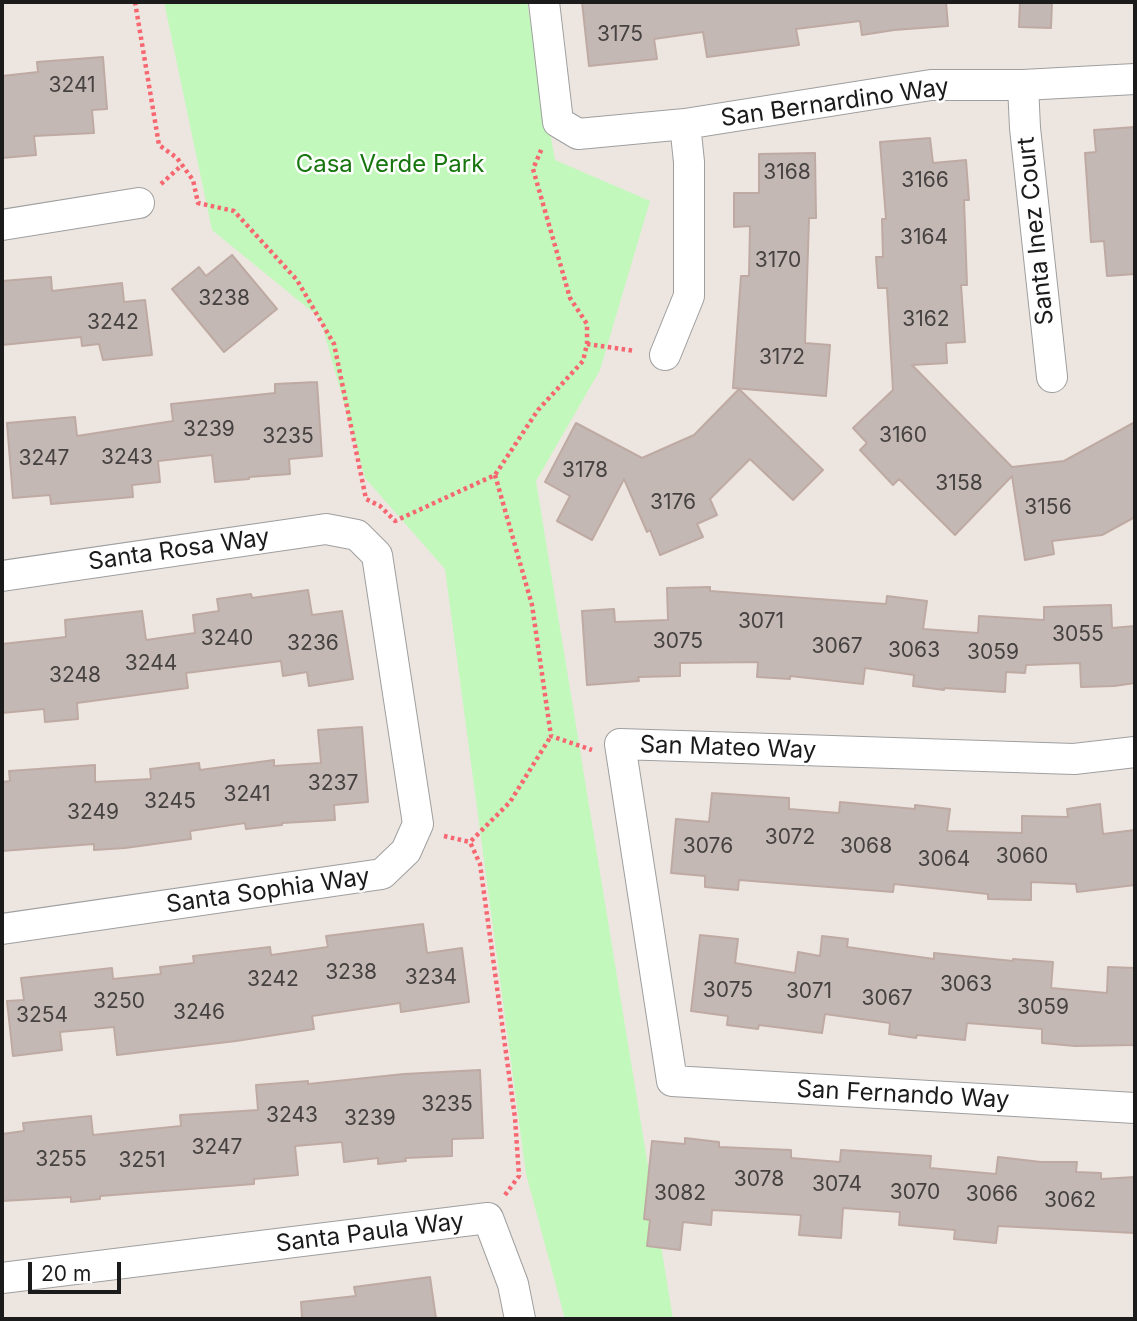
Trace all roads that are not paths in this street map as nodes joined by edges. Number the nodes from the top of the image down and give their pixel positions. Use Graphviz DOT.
graph roads {
  1 [pos="544,2"];
  2 [pos="1135,79"];
  3 [pos="1023,85"];
  4 [pos="685,124"];
  5 [pos="139,203"];
  6 [pos="2,225"];
  7 [pos="665,355"];
  8 [pos="1052,377"];
  9 [pos="357,535"];
  10 [pos="2,576"];
  11 [pos="1135,752"];
  12 [pos="2,929"];
  13 [pos="672,1081"];
  14 [pos="1135,1108"];
  15 [pos="2,1278"];
  16 [pos="520,1319"];
  1 -- 4 [label="street, San Bernardino Way"];
  2 -- 3 [label="street, San Bernardino Way"];
  3 -- 4 [label="street, San Bernardino Way"];
  3 -- 8 [label="street, Santa Inez Court"];
  4 -- 7 [label="street"];
  5 -- 6 [label="street"];
  9 -- 10 [label="street, Santa Rosa Way"];
  9 -- 12 [label="street, Santa Sophia Way"];
  11 -- 13 [label="street, San Mateo Way"];
  13 -- 14 [label="street, San Fernando Way"];
  15 -- 16 [label="street, Santa Paula Way"];
}
